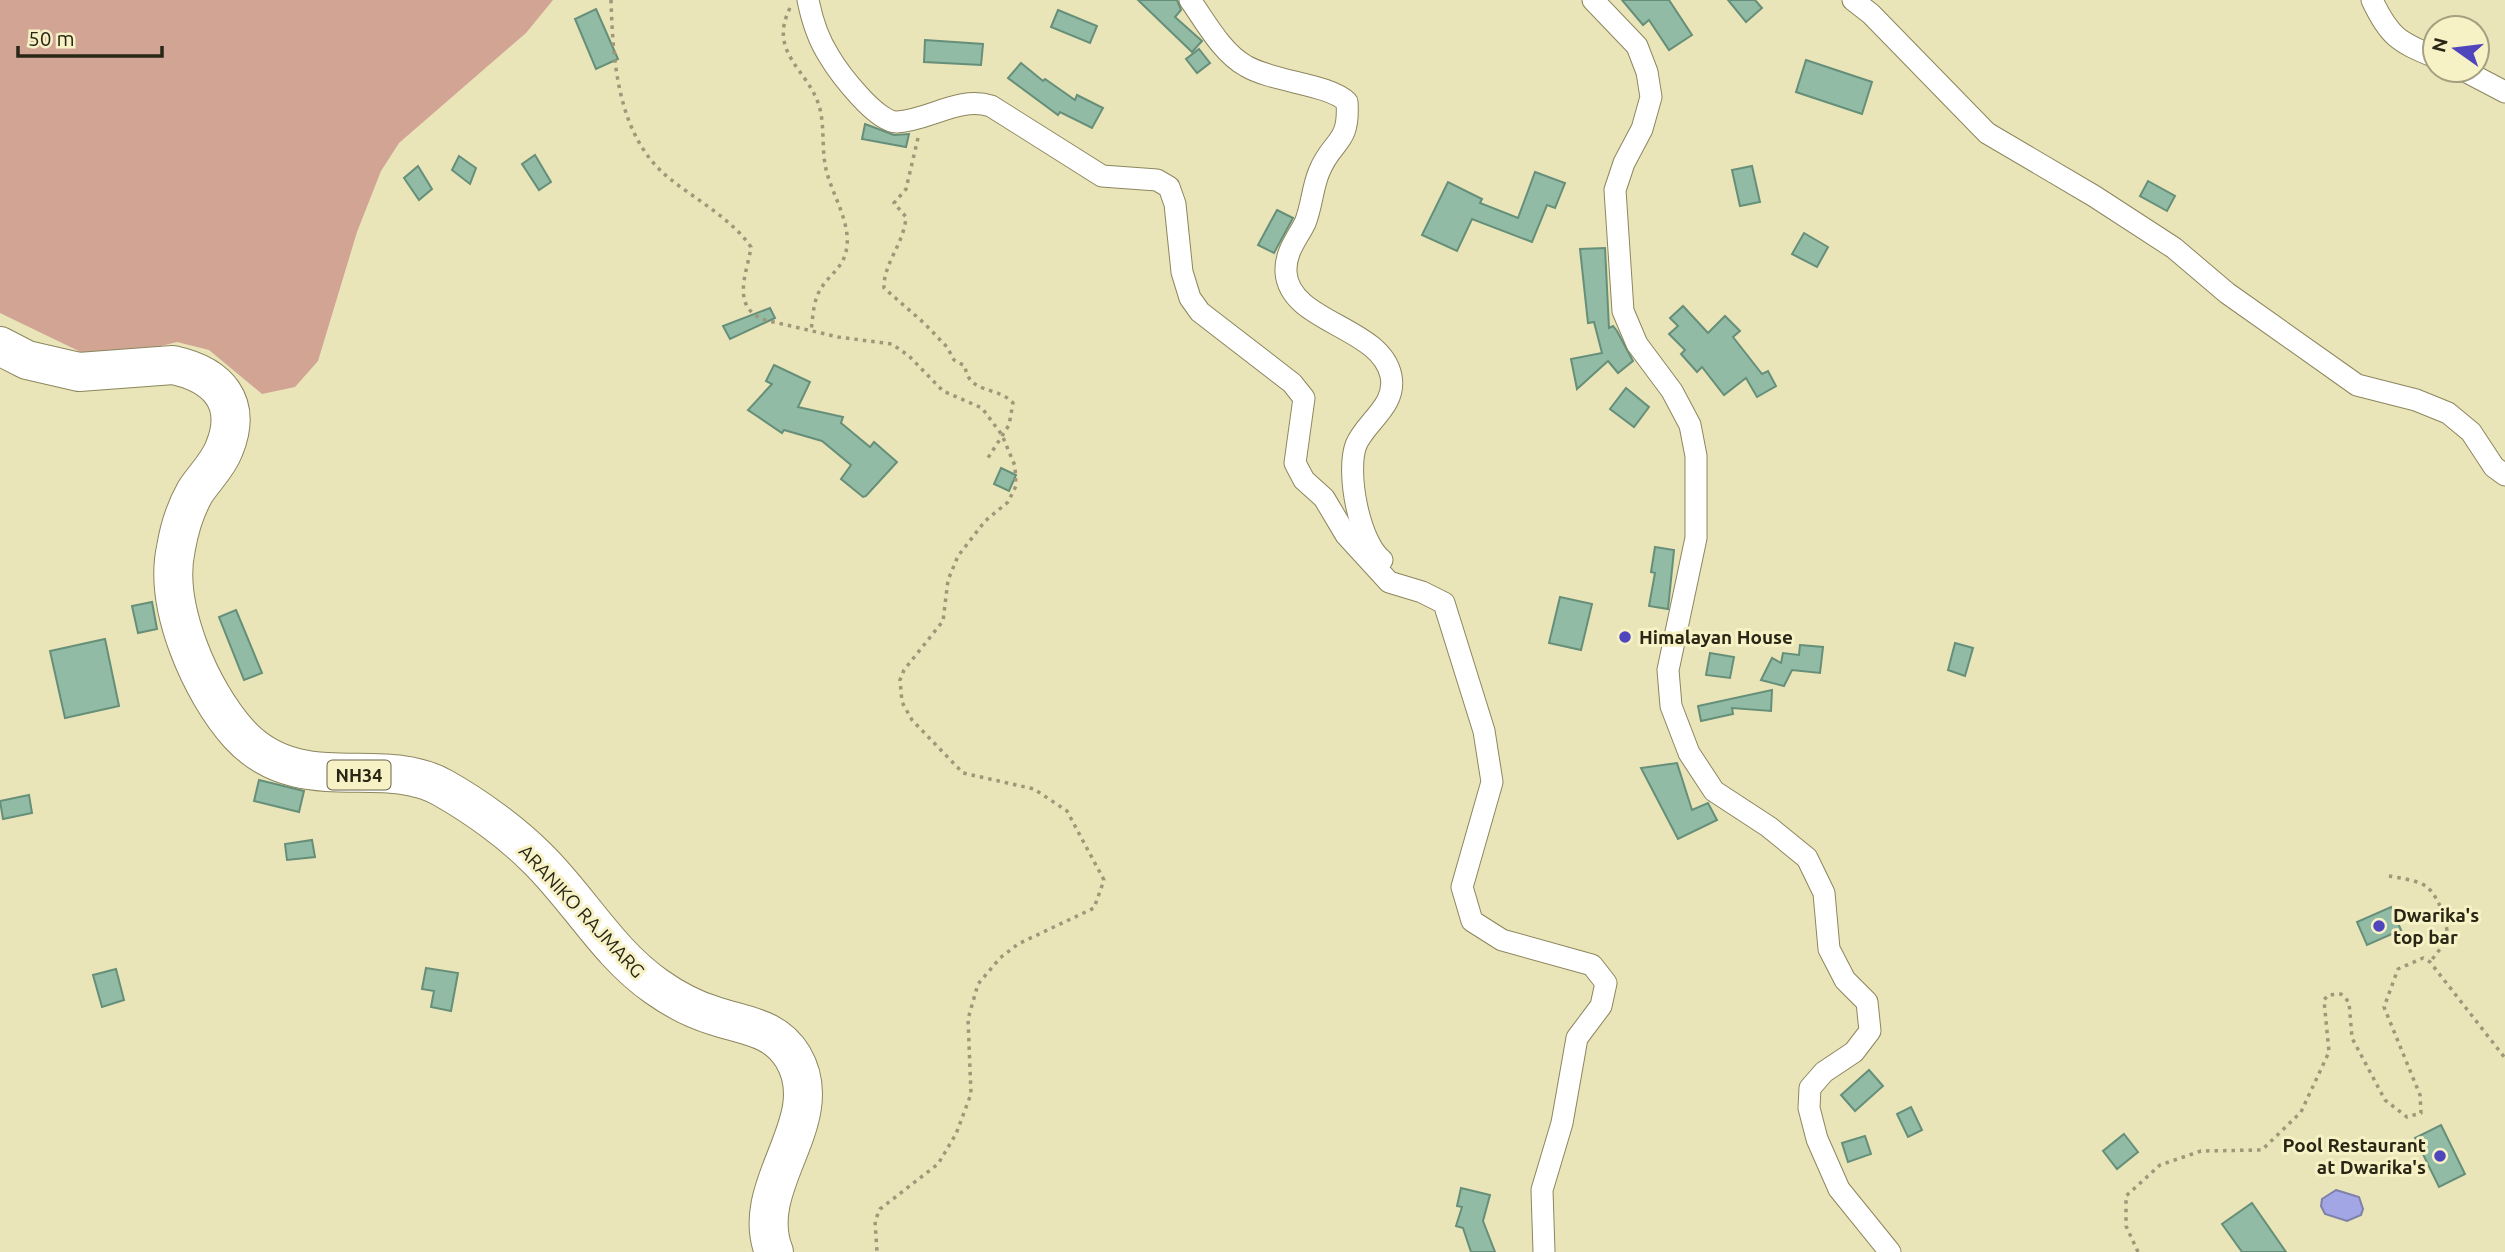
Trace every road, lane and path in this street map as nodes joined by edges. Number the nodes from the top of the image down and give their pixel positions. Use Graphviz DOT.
graph roads {
  1 [pos="611,0"];
  2 [pos="794,0"];
  3 [pos="808,0"];
  4 [pos="1190,0"];
  5 [pos="1593,0"];
  6 [pos="1853,0"];
  7 [pos="2372,0"];
  8 [pos="2421,51"];
  9 [pos="894,123"];
  10 [pos="811,331"];
  11 [pos="0,346"];
  12 [pos="1002,435"];
  13 [pos="986,461"];
  14 [pos="2505,475"];
  15 [pos="1422,592"];
  16 [pos="2389,876"];
  17 [pos="2430,962"];
  18 [pos="2505,1058"];
  19 [pos="774,1252"];
  20 [pos="877,1252"];
  21 [pos="1544,1252"];
  22 [pos="1890,1252"];
  23 [pos="2138,1252"];
  1 -- 10 [label="path"];
  2 -- 10 [label="path"];
  3 -- 9 [label="street"];
  4 -- 15 [label="street"];
  5 -- 22 [label="street"];
  6 -- 14 [label="street"];
  7 -- 8 [label="street"];
  9 -- 12 [label="path"];
  9 -- 15 [label="street"];
  10 -- 12 [label="path"];
  11 -- 19 [label="highway, ARANIKO RAJMARG / NH34"];
  12 -- 13 [label="path"];
  12 -- 20 [label="path"];
  15 -- 21 [label="street"];
  16 -- 17 [label="path"];
  17 -- 18 [label="path"];
  17 -- 23 [label="path"];
}
